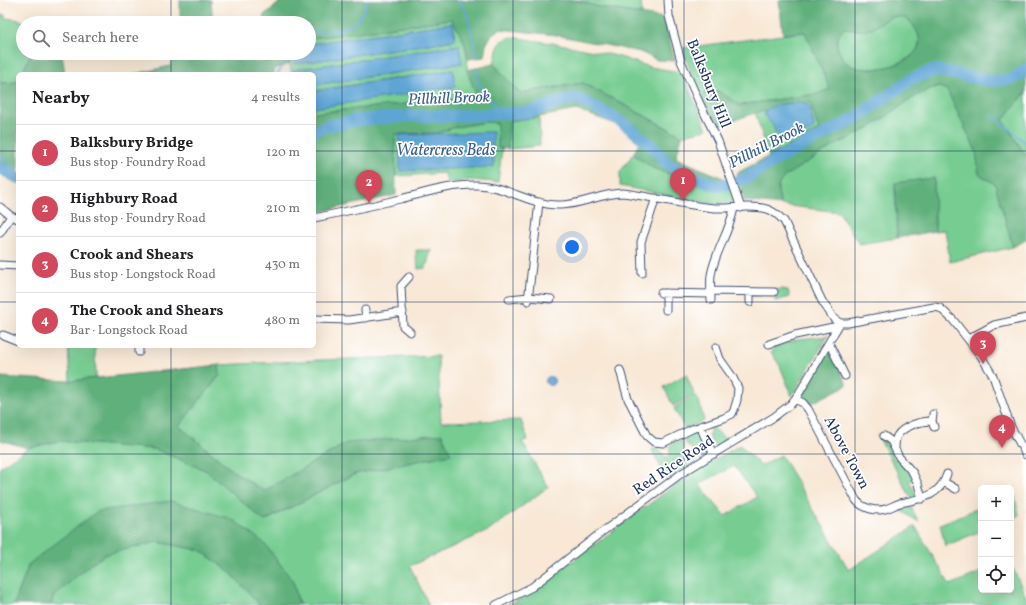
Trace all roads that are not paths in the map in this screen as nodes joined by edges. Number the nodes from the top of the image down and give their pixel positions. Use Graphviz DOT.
graph roads {
  1 [pos="668,0"];
  2 [pos="656,198"];
  3 [pos="539,202"];
  4 [pos="0,207"];
  5 [pos="738,208"];
  6 [pos="15,217"];
  7 [pos="316,218"];
  8 [pos="0,233"];
  9 [pos="0,265"];
  10 [pos="16,266"];
  11 [pos="642,273"];
  12 [pos="409,277"];
  13 [pos="750,292"];
  14 [pos="774,292"];
  15 [pos="711,295"];
  16 [pos="509,299"];
  17 [pos="528,299"];
  18 [pos="551,299"];
  19 [pos="750,302"];
  20 [pos="365,310"];
  21 [pos="666,310"];
  22 [pos="402,312"];
  23 [pos="366,318"];
  24 [pos="1026,318"];
  25 [pos="316,319"];
  26 [pos="839,325"];
  27 [pos="410,332"];
  28 [pos="3,335"];
  29 [pos="968,339"];
  30 [pos="15,340"];
  31 [pos="829,343"];
  32 [pos="769,344"];
  33 [pos="9,346"];
  34 [pos="719,348"];
  35 [pos="620,370"];
  36 [pos="845,376"];
  37 [pos="795,399"];
  38 [pos="933,420"];
  39 [pos="700,426"];
  40 [pos="884,436"];
  41 [pos="894,449"];
  42 [pos="714,454"];
  43 [pos="1026,455"];
  44 [pos="946,474"];
  45 [pos="944,482"];
  46 [pos="956,488"];
  47 [pos="922,499"];
  48 [pos="496,605"];
  1 -- 5 [label="street, Balksbury Hill"];
  2 -- 3 [label="street"];
  2 -- 5 [label="street"];
  2 -- 11 [label="street"];
  3 -- 7 [label="street"];
  3 -- 17 [label="street"];
  4 -- 6 [label="street"];
  5 -- 15 [label="street"];
  5 -- 26 [label="street"];
  6 -- 8 [label="street"];
  9 -- 10 [label="street"];
  12 -- 22 [label="street"];
  13 -- 14 [label="street"];
  13 -- 15 [label="street"];
  13 -- 19 [label="street"];
  15 -- 21 [label="street"];
  16 -- 17 [label="street"];
  17 -- 18 [label="street"];
  20 -- 23 [label="street"];
  22 -- 23 [label="street"];
  22 -- 27 [label="street"];
  23 -- 25 [label="street"];
  24 -- 29 [label="street"];
  26 -- 29 [label="street"];
  26 -- 31 [label="street, Red Rice Road"];
  26 -- 32 [label="street"];
  28 -- 30 [label="street"];
  29 -- 43 [label="street"];
  30 -- 33 [label="street"];
  31 -- 36 [label="street"];
  31 -- 37 [label="street, Red Rice Road"];
  34 -- 39 [label="street"];
  35 -- 39 [label="street"];
  37 -- 42 [label="street, Red Rice Road"];
  37 -- 47 [label="street, Above Town"];
  38 -- 41 [label="street"];
  39 -- 42 [label="street"];
  40 -- 41 [label="street"];
  41 -- 47 [label="street"];
  42 -- 48 [label="street, Red Rice Road"];
  44 -- 45 [label="street"];
  45 -- 46 [label="street"];
  45 -- 47 [label="street, Above Town"];
}
